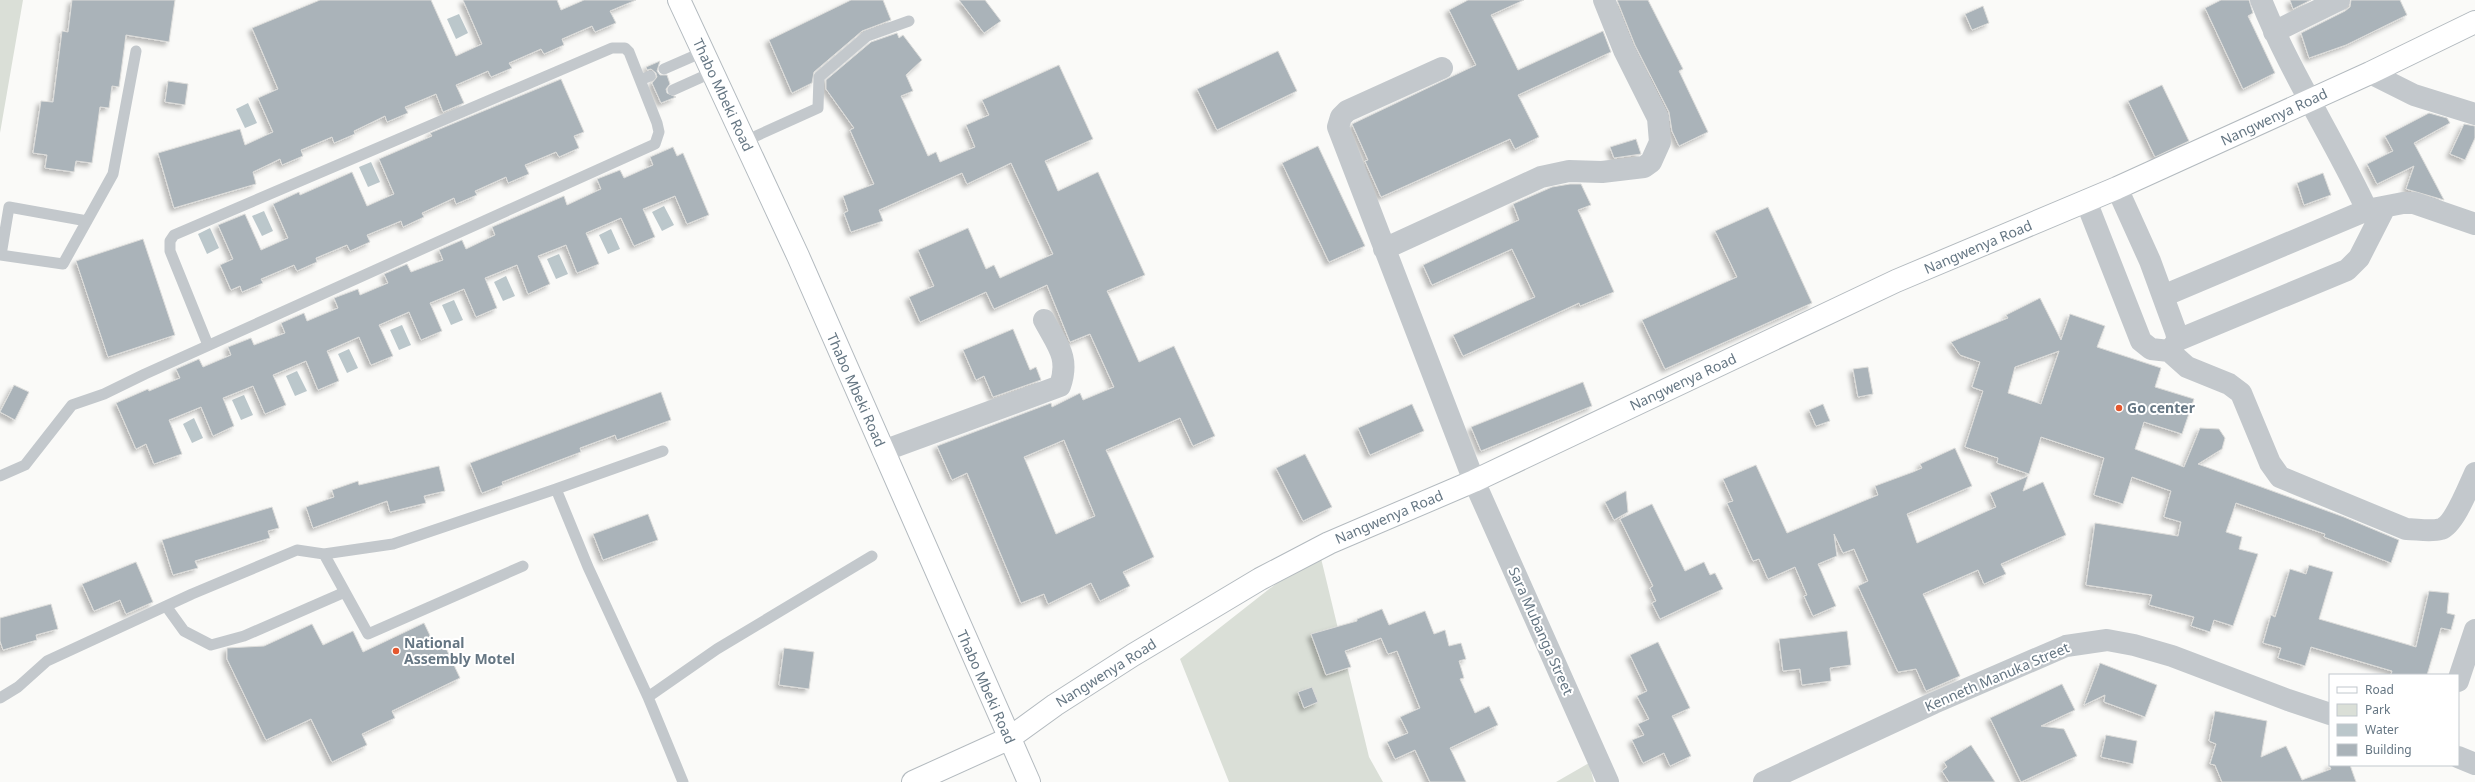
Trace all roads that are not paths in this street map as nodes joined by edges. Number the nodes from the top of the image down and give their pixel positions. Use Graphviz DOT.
graph roads {
  1 [pos="679,0"];
  2 [pos="1604,0"];
  3 [pos="2261,0"];
  4 [pos="2339,0"];
  5 [pos="909,21"];
  6 [pos="2475,22"];
  7 [pos="2274,32"];
  8 [pos="136,51"];
  9 [pos="703,52"];
  10 [pos="1442,68"];
  11 [pos="664,69"];
  12 [pos="713,72"];
  13 [pos="2370,73"];
  14 [pos="673,90"];
  15 [pos="2309,100"];
  16 [pos="2475,114"];
  17 [pos="745,142"];
  18 [pos="2117,188"];
  19 [pos="2086,201"];
  20 [pos="2376,208"];
  21 [pos="87,222"];
  22 [pos="2475,224"];
  23 [pos="1384,249"];
  24 [pos="0,255"];
  25 [pos="2163,296"];
  26 [pos="1044,320"];
  27 [pos="208,345"];
  28 [pos="2174,345"];
  29 [pos="664,450"];
  30 [pos="883,451"];
  31 [pos="2475,473"];
  32 [pos="0,476"];
  33 [pos="1474,481"];
  34 [pos="556,489"];
  35 [pos="324,554"];
  36 [pos="872,556"];
  37 [pos="522,566"];
  38 [pos="345,592"];
  39 [pos="166,606"];
  40 [pos="2475,630"];
  41 [pos="2459,678"];
  42 [pos="648,697"];
  43 [pos="0,698"];
  44 [pos="2329,714"];
  45 [pos="1008,739"];
  46 [pos="2459,757"];
  47 [pos="2475,764"];
  48 [pos="683,782"];
  49 [pos="913,782"];
  50 [pos="1029,782"];
  51 [pos="1608,782"];
  52 [pos="1764,782"];
  1 -- 9 [label="main road, Thabo Mbeki Road"];
  2 -- 23 [label="street"];
  3 -- 7 [label="street"];
  4 -- 7 [label="street"];
  5 -- 17 [label="lane"];
  6 -- 13 [label="main road, Nangwenya Road"];
  7 -- 15 [label="street"];
  8 -- 21 [label="lane"];
  9 -- 11 [label="lane"];
  9 -- 12 [label="main road, Thabo Mbeki Road"];
  10 -- 23 [label="street, Sara Mubanga Street"];
  12 -- 14 [label="lane"];
  12 -- 17 [label="main road, Thabo Mbeki Road"];
  13 -- 15 [label="main road, Nangwenya Road"];
  13 -- 16 [label="street"];
  15 -- 18 [label="main road, Nangwenya Road"];
  15 -- 20 [label="street"];
  17 -- 30 [label="main road, Thabo Mbeki Road"];
  18 -- 19 [label="main road, Nangwenya Road"];
  18 -- 25 [label="street"];
  19 -- 28 [label="street"];
  19 -- 33 [label="main road, Nangwenya Road"];
  20 -- 22 [label="street"];
  20 -- 25 [label="street"];
  20 -- 28 [label="street"];
  21 -- 24 [label="lane"];
  21 -- 24 [label="lane"];
  23 -- 33 [label="street, Sara Mubanga Street"];
  25 -- 28 [label="street"];
  26 -- 30 [label="street"];
  27 -- 27 [label="lane"];
  27 -- 32 [label="lane"];
  28 -- 31 [label="street"];
  29 -- 34 [label="lane"];
  30 -- 45 [label="main road, Thabo Mbeki Road"];
  33 -- 45 [label="main road, Nangwenya Road"];
  33 -- 51 [label="street, Sara Mubanga Street"];
  34 -- 35 [label="lane"];
  34 -- 42 [label="lane"];
  35 -- 38 [label="lane"];
  35 -- 39 [label="lane"];
  36 -- 42 [label="lane"];
  37 -- 38 [label="lane"];
  38 -- 39 [label="lane"];
  39 -- 43 [label="lane"];
  40 -- 41 [label="street"];
  42 -- 48 [label="lane"];
  44 -- 52 [label="street, Kenneth Manuka Street"];
  45 -- 49 [label="main road, Nangwenya Road"];
  45 -- 50 [label="main road, Thabo Mbeki Road"];
  46 -- 47 [label="street"];
}
